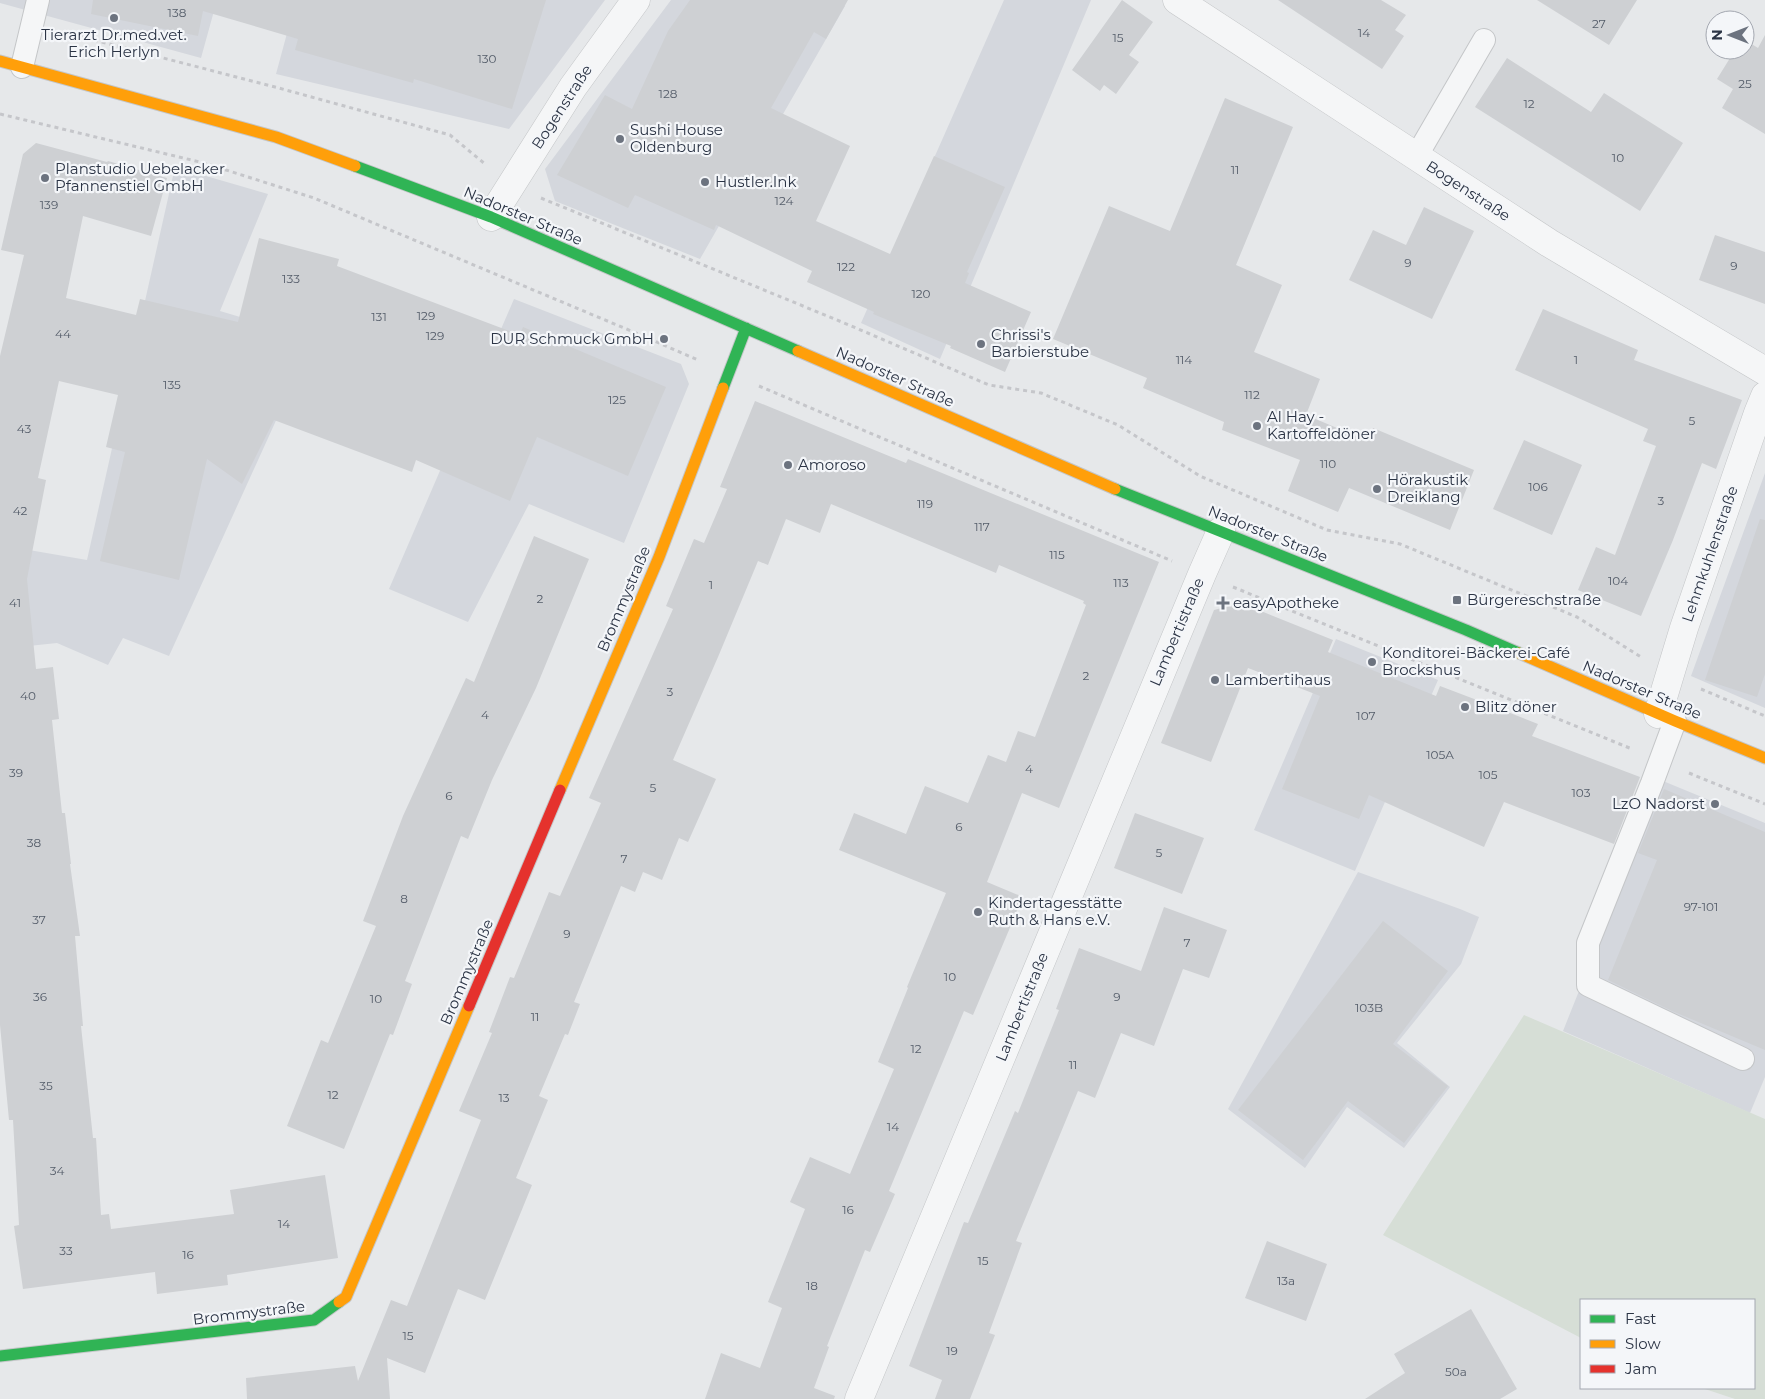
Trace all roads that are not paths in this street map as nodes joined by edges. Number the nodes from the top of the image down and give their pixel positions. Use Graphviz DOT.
graph roads {
  1 [pos="38,0"];
  2 [pos="636,0"];
  3 [pos="1177,0"];
  4 [pos="1484,40"];
  5 [pos="6,66"];
  6 [pos="1416,157"];
  7 [pos="491,217"];
  8 [pos="746,328"];
  9 [pos="1765,372"];
  10 [pos="1765,396"];
  11 [pos="1221,531"];
  12 [pos="1667,718"];
  13 [pos="1765,758"];
  14 [pos="1743,1059"];
  15 [pos="0,1356"];
  16 [pos="859,1399"];
  1 -- 5 [label="lane"];
  2 -- 7 [label="street, Bogenstraße"];
  3 -- 6 [label="street, Bogenstraße"];
  4 -- 6 [label="lane"];
  5 -- 7 [label="street, Nadorster Straße"];
  6 -- 9 [label="street, Bogenstraße"];
  7 -- 8 [label="street, Nadorster Straße"];
  8 -- 11 [label="street, Nadorster Straße"];
  8 -- 15 [label="street, Brommystraße"];
  10 -- 12 [label="street, Lehmkuhlenstraße"];
  11 -- 12 [label="street, Nadorster Straße"];
  11 -- 16 [label="street, Lambertistraße"];
  12 -- 13 [label="street, Nadorster Straße"];
  12 -- 14 [label="lane"];
}
